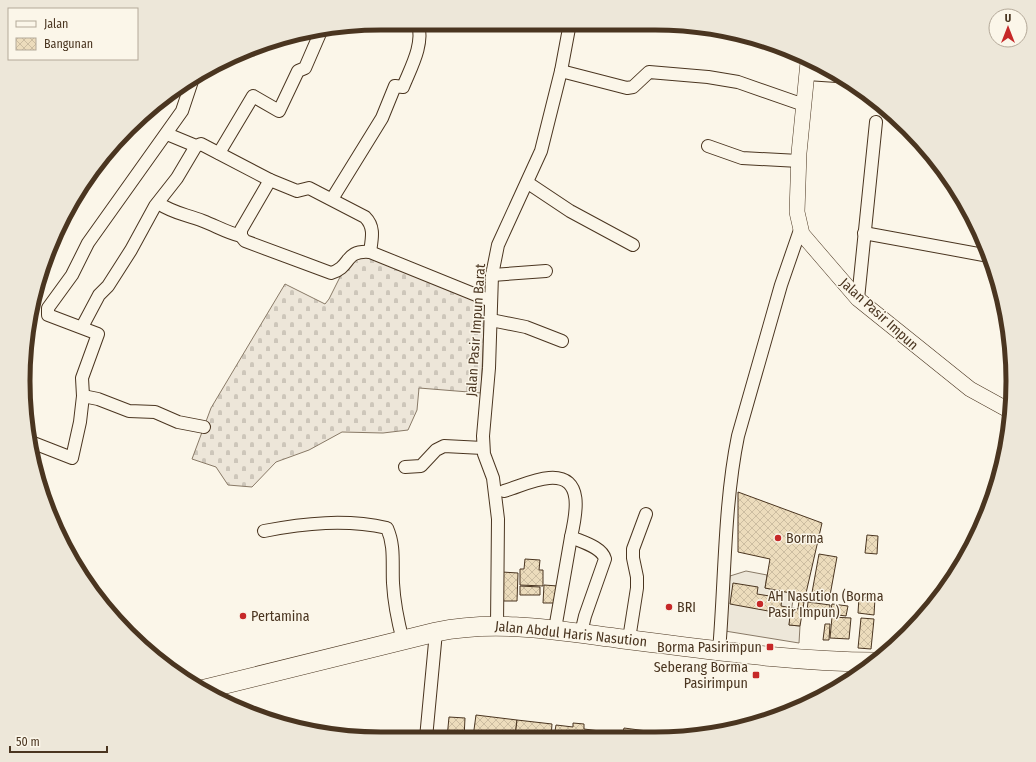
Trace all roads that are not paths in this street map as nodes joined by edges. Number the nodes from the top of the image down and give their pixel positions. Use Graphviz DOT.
graph roads {
  1 [pos="420,30"];
  2 [pos="569,30"];
  3 [pos="318,36"];
  4 [pos="807,68"];
  5 [pos="561,71"];
  6 [pos="821,72"];
  7 [pos="190,86"];
  8 [pos="804,105"];
  9 [pos="876,122"];
  10 [pos="167,134"];
  11 [pos="196,146"];
  12 [pos="708,146"];
  13 [pos="219,153"];
  14 [pos="799,161"];
  15 [pos="270,180"];
  16 [pos="528,183"];
  17 [pos="332,199"];
  18 [pos="158,203"];
  19 [pos="800,230"];
  20 [pos="864,233"];
  21 [pos="241,236"];
  22 [pos="632,245"];
  23 [pos="370,252"];
  24 [pos="982,255"];
  25 [pos="546,271"];
  26 [pos="492,275"];
  27 [pos="858,298"];
  28 [pos="491,301"];
  29 [pos="491,320"];
  30 [pos="82,327"];
  31 [pos="562,341"];
  32 [pos="83,396"];
  33 [pos="1005,408"];
  34 [pos="204,427"];
  35 [pos="36,444"];
  36 [pos="483,448"];
  37 [pos="405,467"];
  38 [pos="504,491"];
  39 [pos="646,514"];
  40 [pos="264,530"];
  41 [pos="572,537"];
  42 [pos="497,625"];
  43 [pos="554,630"];
  44 [pos="436,632"];
  45 [pos="581,633"];
  46 [pos="629,639"];
  47 [pos="403,641"];
  48 [pos="719,651"];
  49 [pos="865,662"];
  50 [pos="210,688"];
  51 [pos="427,732"];
  1 -- 17 [label="street"];
  2 -- 5 [label="street, Jalan Pasir Impun Barat"];
  3 -- 13 [label="street"];
  4 -- 6 [label="street"];
  4 -- 8 [label="street"];
  5 -- 8 [label="street"];
  5 -- 16 [label="street, Jalan Pasir Impun Barat"];
  7 -- 10 [label="street"];
  8 -- 14 [label="street"];
  9 -- 20 [label="street"];
  10 -- 11 [label="street"];
  10 -- 30 [label="street"];
  11 -- 13 [label="street"];
  11 -- 18 [label="street"];
  12 -- 14 [label="street"];
  13 -- 15 [label="street"];
  14 -- 19 [label="street"];
  15 -- 17 [label="street"];
  15 -- 21 [label="street"];
  16 -- 22 [label="street"];
  16 -- 26 [label="street, Jalan Pasir Impun Barat"];
  17 -- 23 [label="street"];
  18 -- 21 [label="street"];
  18 -- 30 [label="street"];
  19 -- 27 [label="street, Jalan Pasir Impun"];
  19 -- 48 [label="street"];
  20 -- 24 [label="street"];
  20 -- 27 [label="street"];
  21 -- 23 [label="street"];
  23 -- 28 [label="street"];
  25 -- 26 [label="street"];
  26 -- 28 [label="street, Jalan Pasir Impun Barat"];
  27 -- 33 [label="street, Jalan Pasir Impun"];
  28 -- 29 [label="street, Jalan Pasir Impun Barat"];
  29 -- 31 [label="street"];
  29 -- 36 [label="street, Jalan Pasir Impun Barat"];
  30 -- 32 [label="street"];
  32 -- 34 [label="street"];
  32 -- 35 [label="street"];
  36 -- 37 [label="street"];
  36 -- 42 [label="street, Jalan Pasir Impun Barat"];
  38 -- 41 [label="street"];
  39 -- 46 [label="street"];
  40 -- 47 [label="street"];
  41 -- 43 [label="street"];
  41 -- 45 [label="street"];
  42 -- 43 [label="highway, Jalan Abdul Haris Nasution"];
  42 -- 44 [label="highway, Jalan Abdul Haris Nasution"];
  43 -- 45 [label="highway, Jalan Abdul Haris Nasution"];
  44 -- 47 [label="highway, Jalan Abdul Haris Nasution"];
  44 -- 51 [label="street"];
  45 -- 46 [label="highway, Jalan Abdul Haris Nasution"];
  46 -- 48 [label="highway, Jalan Abdul Haris Nasution"];
  47 -- 50 [label="highway, Jalan Abdul Haris Nasution"];
  48 -- 49 [label="highway, Jalan Abdul Haris Nasution"];
}
